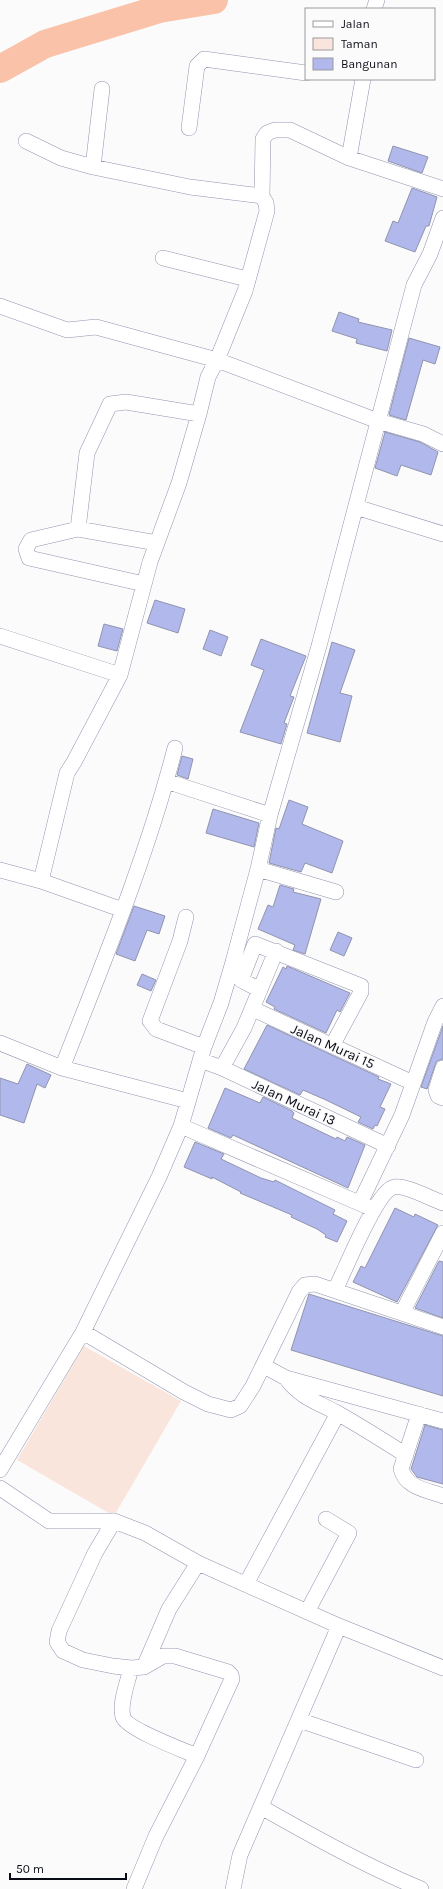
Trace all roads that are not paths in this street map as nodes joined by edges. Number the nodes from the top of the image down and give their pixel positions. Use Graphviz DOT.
graph roads {
  1 [pos="305,73"];
  2 [pos="359,80"];
  3 [pos="102,89"];
  4 [pos="189,128"];
  5 [pos="26,141"];
  6 [pos="349,158"];
  7 [pos="93,167"];
  8 [pos="443,190"];
  9 [pos="262,196"];
  10 [pos="442,222"];
  11 [pos="163,258"];
  12 [pos="247,279"];
  13 [pos="0,306"];
  14 [pos="217,360"];
  15 [pos="200,414"];
  16 [pos="378,421"];
  17 [pos="441,439"];
  18 [pos="356,507"];
  19 [pos="78,529"];
  20 [pos="443,534"];
  21 [pos="157,543"];
  22 [pos="144,584"];
  23 [pos="0,636"];
  24 [pos="120,675"];
  25 [pos="175,748"];
  26 [pos="166,781"];
  27 [pos="270,815"];
  28 [pos="258,869"];
  29 [pos="0,870"];
  30 [pos="42,881"];
  31 [pos="336,892"];
  32 [pos="123,910"];
  33 [pos="186,917"];
  34 [pos="276,952"];
  35 [pos="260,990"];
  36 [pos="443,1006"];
  37 [pos="253,1009"];
  38 [pos="439,1024"];
  39 [pos="0,1043"];
  40 [pos="332,1046"];
  41 [pos="202,1054"];
  42 [pos="62,1068"];
  43 [pos="222,1068"];
  44 [pos="443,1068"];
  45 [pos="413,1083"];
  46 [pos="443,1098"];
  47 [pos="188,1101"];
  48 [pos="181,1126"];
  49 [pos="388,1146"];
  50 [pos="443,1203"];
  51 [pos="367,1206"];
  52 [pos="443,1233"];
  53 [pos="439,1250"];
  54 [pos="335,1290"];
  55 [pos="402,1313"];
  56 [pos="443,1327"];
  57 [pos="82,1332"];
  58 [pos="264,1366"];
  59 [pos="286,1378"];
  60 [pos="338,1413"];
  61 [pos="419,1414"];
  62 [pos="443,1421"];
  63 [pos="406,1455"];
  64 [pos="0,1470"];
  65 [pos="0,1488"];
  66 [pos="443,1496"];
  67 [pos="326,1519"];
  68 [pos="114,1521"];
  69 [pos="198,1563"];
  70 [pos="246,1584"];
  71 [pos="307,1612"];
  72 [pos="339,1626"];
  73 [pos="138,1667"];
  74 [pos="443,1668"];
  75 [pos="299,1720"];
  76 [pos="197,1756"];
  77 [pos="416,1760"];
  78 [pos="261,1807"];
  79 [pos="134,1889"];
  80 [pos="233,1889"];
  81 [pos="421,1889"];
  1 -- 4 [label="street"];
  2 -- 6 [label="street"];
  3 -- 7 [label="street"];
  5 -- 7 [label="street"];
  6 -- 8 [label="street"];
  6 -- 9 [label="street"];
  7 -- 9 [label="street"];
  9 -- 12 [label="street"];
  10 -- 16 [label="street"];
  11 -- 12 [label="street"];
  12 -- 14 [label="street"];
  13 -- 14 [label="street"];
  14 -- 15 [label="street"];
  14 -- 16 [label="street"];
  15 -- 19 [label="street"];
  15 -- 21 [label="street"];
  16 -- 17 [label="street"];
  16 -- 18 [label="street"];
  18 -- 20 [label="street"];
  18 -- 27 [label="street"];
  19 -- 21 [label="street"];
  19 -- 22 [label="street"];
  21 -- 22 [label="street"];
  22 -- 24 [label="street"];
  23 -- 24 [label="street"];
  24 -- 30 [label="street"];
  25 -- 26 [label="street"];
  26 -- 27 [label="street"];
  26 -- 32 [label="street"];
  27 -- 28 [label="street"];
  28 -- 31 [label="street"];
  28 -- 41 [label="street"];
  29 -- 30 [label="street"];
  30 -- 32 [label="street"];
  32 -- 42 [label="street"];
  33 -- 41 [label="street, Jalan Murai 13"];
  34 -- 35 [label="street"];
  34 -- 35 [label="street"];
  34 -- 40 [label="street"];
  35 -- 37 [label="street"];
  36 -- 38 [label="street"];
  37 -- 40 [label="street, Jalan Murai 15"];
  37 -- 43 [label="street"];
  38 -- 45 [label="street"];
  39 -- 42 [label="street"];
  40 -- 45 [label="street, Jalan Murai 15"];
  41 -- 43 [label="street, Jalan Murai 13"];
  41 -- 47 [label="street"];
  42 -- 47 [label="street"];
  43 -- 49 [label="street, Jalan Murai 13"];
  44 -- 46 [label="street"];
  45 -- 49 [label="street"];
  47 -- 48 [label="street"];
  48 -- 51 [label="street"];
  48 -- 57 [label="street"];
  49 -- 51 [label="street"];
  50 -- 51 [label="street"];
  51 -- 54 [label="street"];
  52 -- 53 [label="street"];
  53 -- 55 [label="street"];
  54 -- 55 [label="street"];
  54 -- 58 [label="street"];
  55 -- 56 [label="street"];
  57 -- 58 [label="street"];
  57 -- 64 [label="street"];
  58 -- 59 [label="street"];
  59 -- 60 [label="street"];
  59 -- 61 [label="street"];
  60 -- 63 [label="street"];
  60 -- 70 [label="street"];
  61 -- 62 [label="street"];
  61 -- 63 [label="street"];
  63 -- 66 [label="street"];
  65 -- 68 [label="street"];
  67 -- 71 [label="street"];
  68 -- 69 [label="street"];
  68 -- 73 [label="street"];
  69 -- 70 [label="street"];
  69 -- 73 [label="street"];
  70 -- 71 [label="street"];
  71 -- 72 [label="street"];
  72 -- 74 [label="street"];
  72 -- 75 [label="street"];
  73 -- 76 [label="street"];
  73 -- 76 [label="street"];
  75 -- 77 [label="street"];
  75 -- 78 [label="street"];
  76 -- 79 [label="street"];
  78 -- 80 [label="street"];
  78 -- 81 [label="street"];
}
